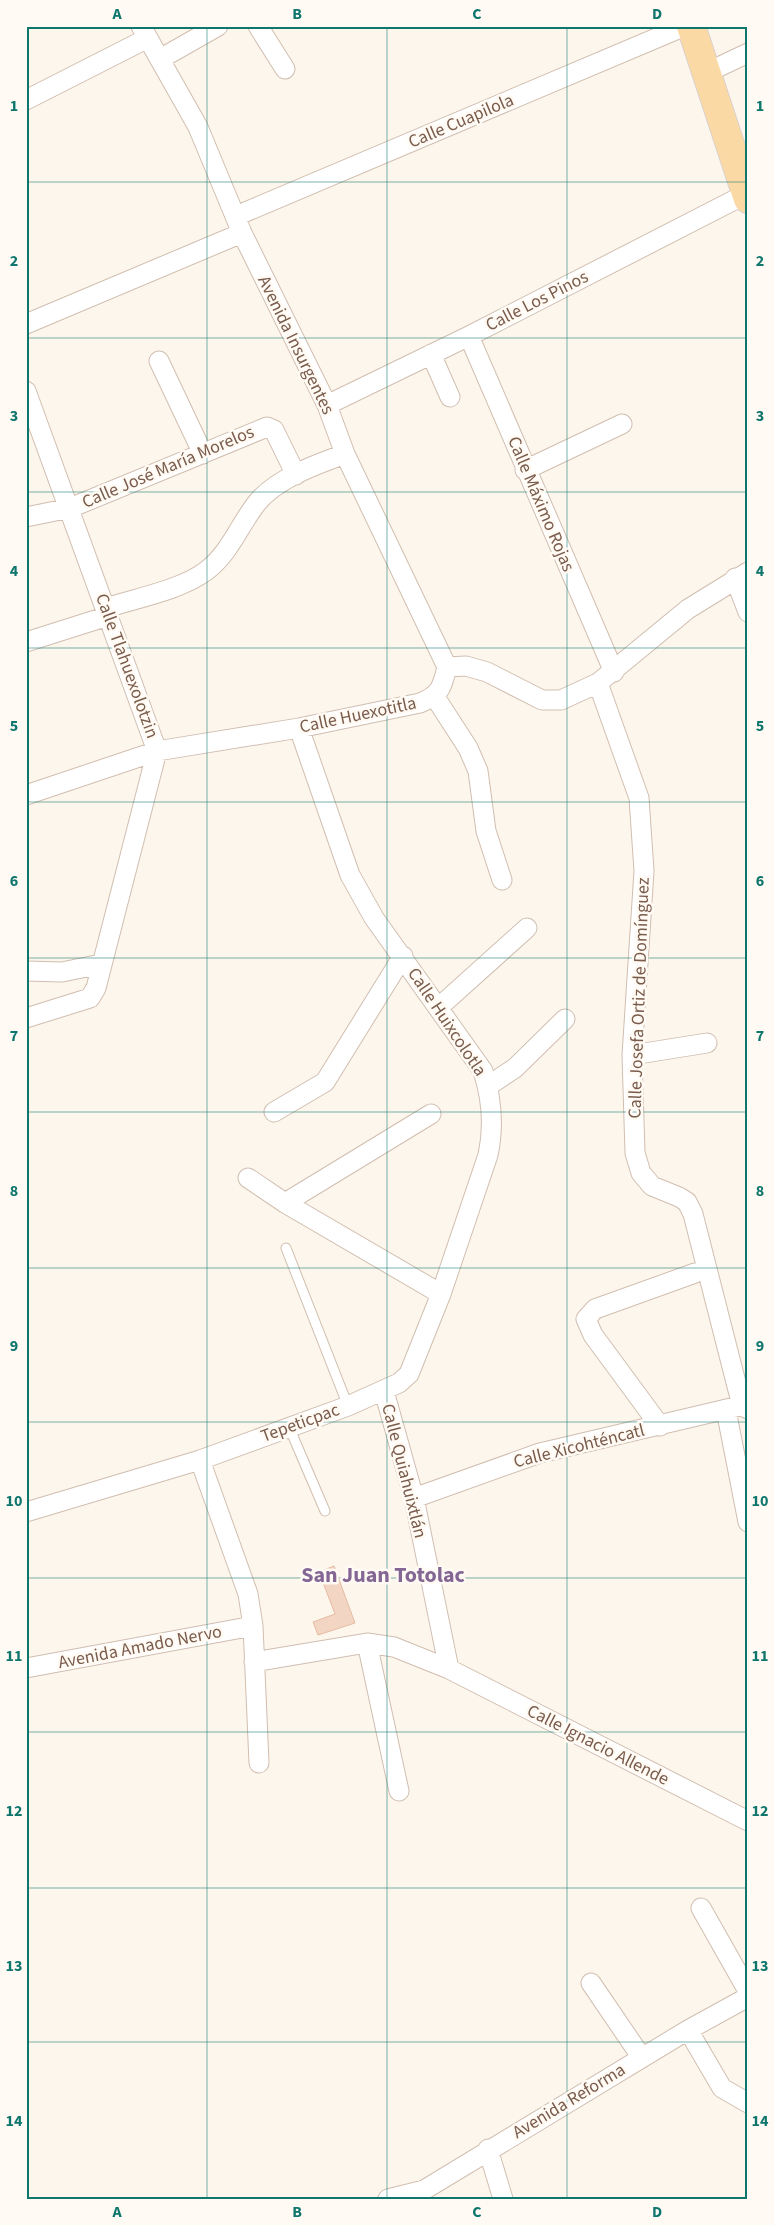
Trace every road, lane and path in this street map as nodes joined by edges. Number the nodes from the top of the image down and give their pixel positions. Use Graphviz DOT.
graph roads {
  1 [pos="218,26"];
  2 [pos="258,26"];
  3 [pos="685,26"];
  4 [pos="691,26"];
  5 [pos="145,32"];
  6 [pos="748,53"];
  7 [pos="160,59"];
  8 [pos="285,69"];
  9 [pos="706,72"];
  10 [pos="26,100"];
  11 [pos="747,196"];
  12 [pos="239,225"];
  13 [pos="26,324"];
  14 [pos="468,336"];
  15 [pos="431,354"];
  16 [pos="159,361"];
  17 [pos="26,391"];
  18 [pos="450,397"];
  19 [pos="327,405"];
  20 [pos="622,424"];
  21 [pos="203,454"];
  22 [pos="345,454"];
  23 [pos="525,470"];
  24 [pos="296,475"];
  25 [pos="70,508"];
  26 [pos="26,517"];
  27 [pos="741,575"];
  28 [pos="107,612"];
  29 [pos="748,612"];
  30 [pos="26,642"];
  31 [pos="447,667"];
  32 [pos="614,672"];
  33 [pos="598,683"];
  34 [pos="435,697"];
  35 [pos="299,728"];
  36 [pos="157,751"];
  37 [pos="26,794"];
  38 [pos="502,880"];
  39 [pos="527,928"];
  40 [pos="403,956"];
  41 [pos="101,964"];
  42 [pos="26,971"];
  43 [pos="438,1008"];
  44 [pos="26,1018"];
  45 [pos="565,1020"];
  46 [pos="707,1044"];
  47 [pos="632,1055"];
  48 [pos="488,1086"];
  49 [pos="274,1112"];
  50 [pos="431,1114"];
  51 [pos="248,1178"];
  52 [pos="285,1203"];
  53 [pos="286,1248"];
  54 [pos="694,1273"];
  55 [pos="441,1294"];
  56 [pos="391,1387"];
  57 [pos="348,1406"];
  58 [pos="741,1407"];
  59 [pos="660,1426"];
  60 [pos="289,1428"];
  61 [pos="200,1460"];
  62 [pos="414,1498"];
  63 [pos="28,1506"];
  64 [pos="326,1511"];
  65 [pos="748,1522"];
  66 [pos="253,1626"];
  67 [pos="367,1643"];
  68 [pos="254,1662"];
  69 [pos="26,1668"];
  70 [pos="449,1669"];
  71 [pos="259,1763"];
  72 [pos="399,1791"];
  73 [pos="748,1821"];
  74 [pos="701,1908"];
  75 [pos="591,1983"];
  76 [pos="748,1991"];
  77 [pos="748,1997"];
  78 [pos="688,2030"];
  79 [pos="642,2058"];
  80 [pos="746,2102"];
  81 [pos="488,2149"];
  82 [pos="425,2195"];
  83 [pos="388,2199"];
  84 [pos="503,2199"];
  1 -- 7 [label="street"];
  2 -- 8 [label="street"];
  3 -- 12 [label="street, Calle Cuapilola"];
  4 -- 9 [label="main road"];
  5 -- 7 [label="street, Avenida Insurgentes"];
  5 -- 10 [label="street"];
  6 -- 9 [label="street"];
  7 -- 12 [label="street, Avenida Insurgentes"];
  9 -- 11 [label="main road"];
  11 -- 14 [label="street, Calle Los Pinos"];
  12 -- 13 [label="street, Calle Cuapilola"];
  12 -- 19 [label="street, Avenida Insurgentes"];
  14 -- 15 [label="street, Calle Los Pinos"];
  14 -- 23 [label="street, Calle Máximo Rojas"];
  15 -- 18 [label="street"];
  15 -- 19 [label="street, Calle Los Pinos"];
  16 -- 21 [label="street"];
  17 -- 25 [label="street, Calle Tlahuexolotzin"];
  19 -- 22 [label="street, Avenida Insurgentes"];
  20 -- 23 [label="street"];
  21 -- 24 [label="street, Calle José María Morelos"];
  21 -- 25 [label="street, Calle José María Morelos"];
  22 -- 24 [label="street"];
  22 -- 31 [label="street, Avenida Insurgentes"];
  23 -- 32 [label="street, Calle Máximo Rojas"];
  24 -- 28 [label="street"];
  25 -- 26 [label="street, Calle José María Morelos"];
  25 -- 28 [label="street, Calle Tlahuexolotzin"];
  27 -- 29 [label="street"];
  27 -- 32 [label="street"];
  28 -- 30 [label="street"];
  28 -- 36 [label="street, Calle Tlahuexolotzin"];
  31 -- 33 [label="street"];
  31 -- 34 [label="street, Calle Huexotitla"];
  32 -- 33 [label="street"];
  33 -- 47 [label="street, Calle Josefa Ortiz de Domínguez"];
  34 -- 35 [label="street, Calle Huexotitla"];
  34 -- 38 [label="street"];
  35 -- 36 [label="street, Calle Huexotitla"];
  35 -- 40 [label="street, Calle Huixcolotla"];
  36 -- 37 [label="street, Calle Huexotitla"];
  36 -- 41 [label="street, Calle Tlahuexolotzin"];
  39 -- 43 [label="street"];
  40 -- 43 [label="street, Calle Huixcolotla"];
  40 -- 49 [label="street"];
  41 -- 42 [label="street"];
  41 -- 44 [label="street, Calle Tlahuexolotzin"];
  43 -- 48 [label="street, Calle Huixcolotla"];
  45 -- 48 [label="street"];
  46 -- 47 [label="street"];
  47 -- 58 [label="street, Calle Josefa Ortiz de Domínguez"];
  48 -- 55 [label="street, Calle Huixcolotla"];
  50 -- 52 [label="street"];
  51 -- 52 [label="street"];
  52 -- 55 [label="street"];
  53 -- 57 [label="lane"];
  54 -- 59 [label="street"];
  55 -- 56 [label="street, Calle Huixcolotla"];
  56 -- 57 [label="street, Tepeticpac"];
  56 -- 62 [label="street, Calle Quiahuixtlán"];
  57 -- 60 [label="street, Tepeticpac"];
  58 -- 59 [label="street, Calle Xicohténcatl"];
  58 -- 65 [label="street, Calle Josefa Ortiz de Domínguez"];
  59 -- 62 [label="street, Calle Xicohténcatl"];
  60 -- 61 [label="street, Tepeticpac"];
  60 -- 64 [label="lane"];
  61 -- 63 [label="street, Tepeticpac"];
  61 -- 66 [label="street"];
  62 -- 70 [label="street, Calle Quiahuixtlán"];
  66 -- 68 [label="street"];
  66 -- 69 [label="street, Avenida Amado Nervo"];
  67 -- 68 [label="street, Calle Ignacio Allende"];
  67 -- 70 [label="street, Calle Ignacio Allende"];
  67 -- 72 [label="street"];
  68 -- 71 [label="street"];
  70 -- 73 [label="street, Calle Ignacio Allende"];
  74 -- 76 [label="street"];
  75 -- 79 [label="street"];
  77 -- 78 [label="street, Avenida Reforma"];
  78 -- 79 [label="street, Avenida Reforma"];
  78 -- 80 [label="street"];
  79 -- 81 [label="street, Avenida Reforma"];
  81 -- 82 [label="street, Avenida Reforma"];
  81 -- 84 [label="street"];
  82 -- 83 [label="street, Avenida Reforma"];
}
